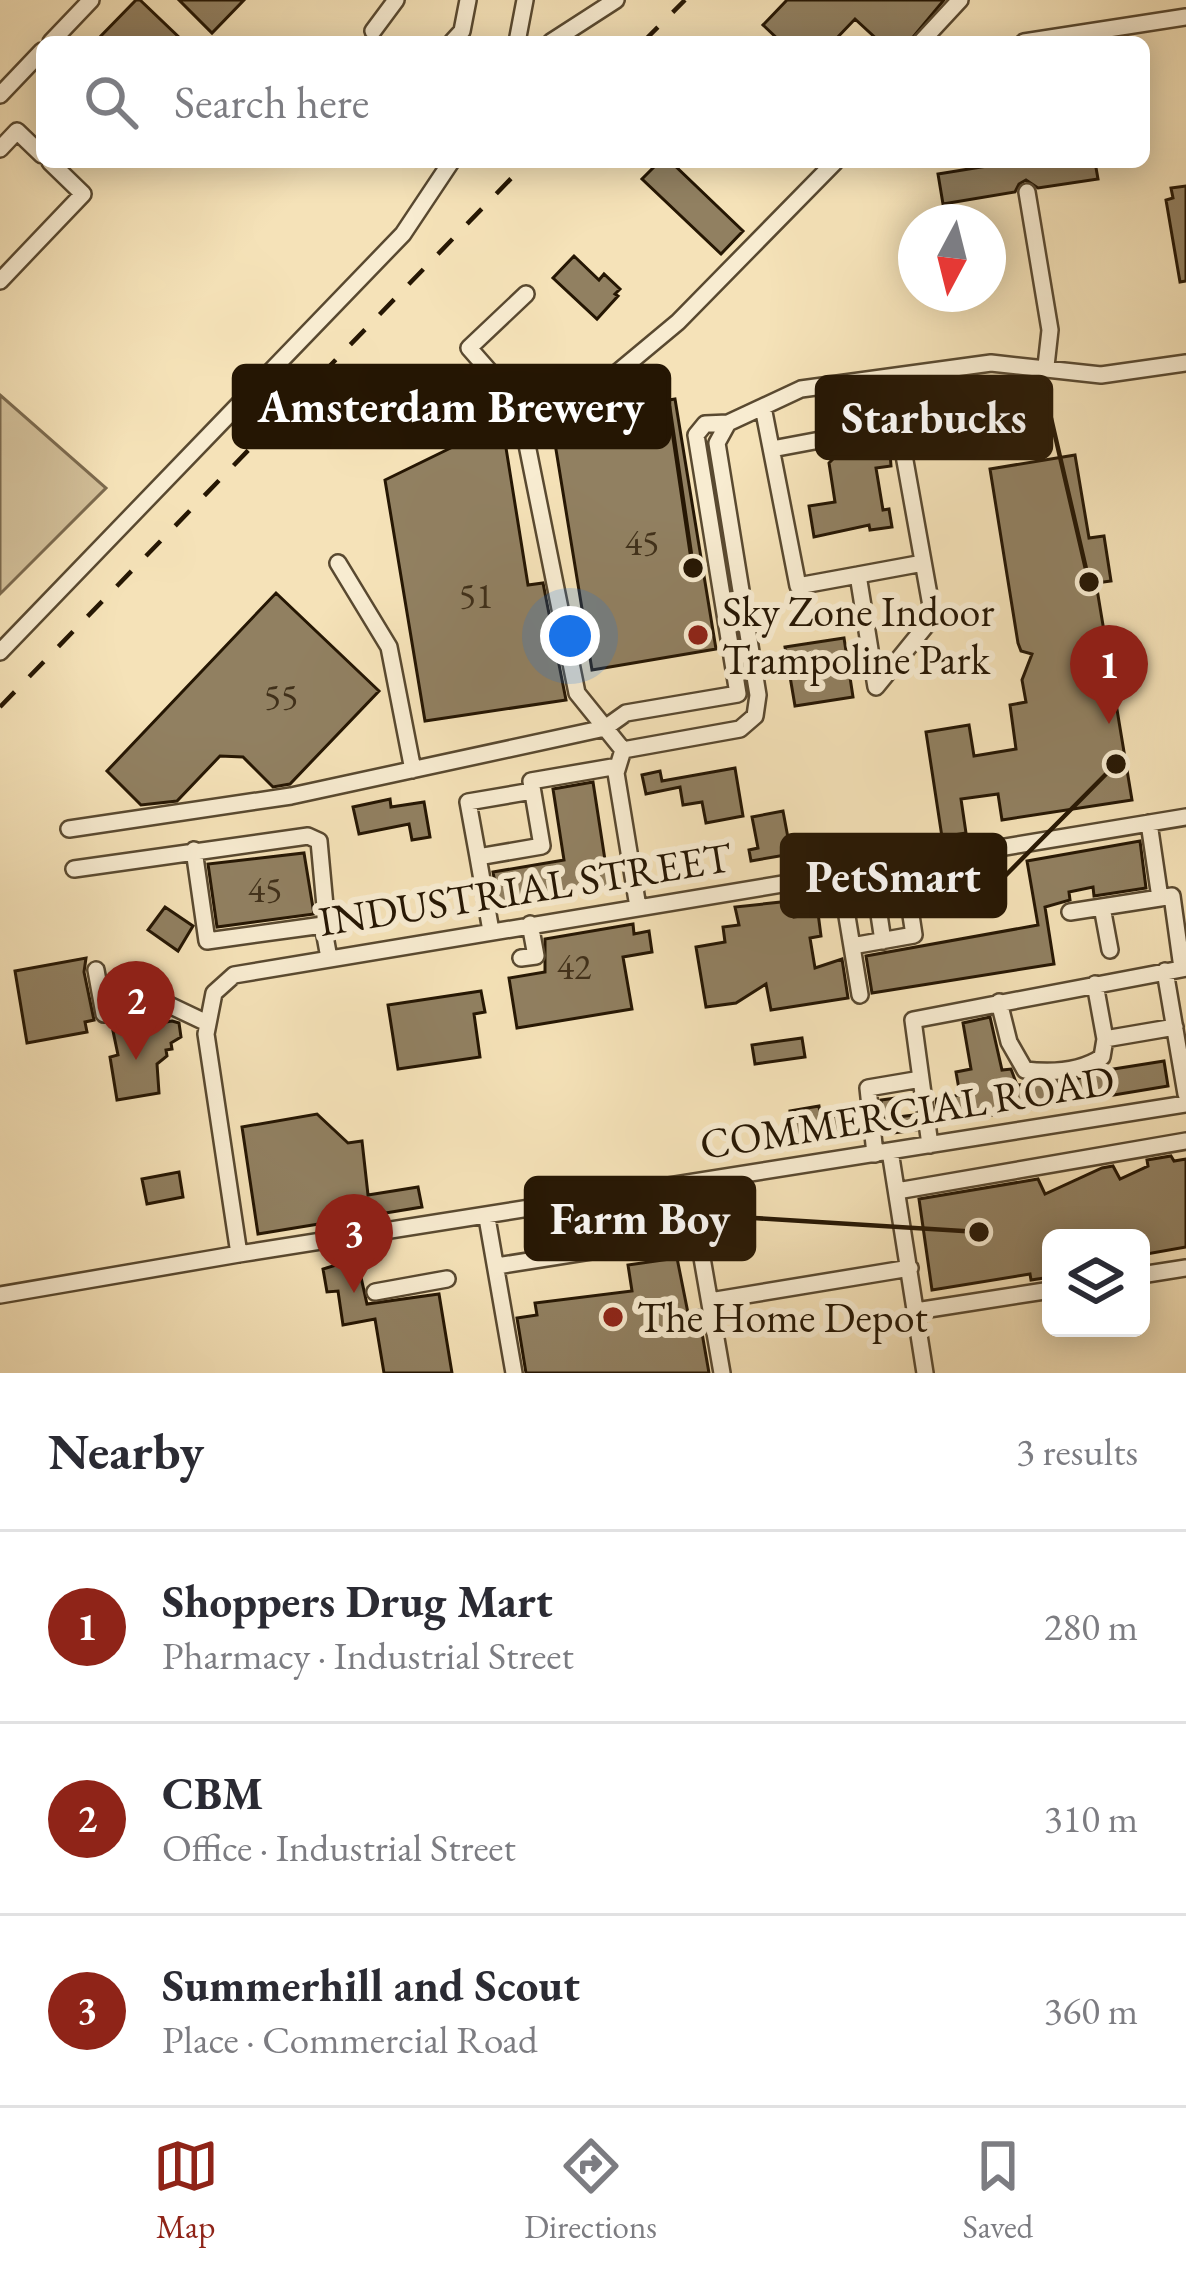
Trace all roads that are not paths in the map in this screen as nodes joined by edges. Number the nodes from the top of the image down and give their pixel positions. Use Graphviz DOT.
graph roads {
  1 [pos="91,0"];
  2 [pos="396,0"];
  3 [pos="468,0"];
  4 [pos="506,0"];
  5 [pos="523,0"];
  6 [pos="616,0"];
  7 [pos="961,0"];
  8 [pos="1186,17"];
  9 [pos="373,32"];
  10 [pos="57,36"];
  11 [pos="457,36"];
  12 [pos="519,36"];
  13 [pos="559,36"];
  14 [pos="927,36"];
  15 [pos="1063,36"];
  16 [pos="36,57"];
  17 [pos="0,95"];
  18 [pos="0,149"];
  19 [pos="36,149"];
  20 [pos="56,168"];
  21 [pos="447,168"];
  22 [pos="830,168"];
  23 [pos="1027,192"];
  24 [pos="0,281"];
  25 [pos="526,294"];
  26 [pos="1186,363"];
  27 [pos="1046,366"];
  28 [pos="890,377"];
  29 [pos="519,405"];
  30 [pos="763,406"];
  31 [pos="728,423"];
  32 [pos="956,430"];
  33 [pos="901,440"];
  34 [pos="821,447"];
  35 [pos="772,449"];
  36 [pos="338,563"];
  37 [pos="923,563"];
  38 [pos="858,575"];
  39 [pos="0,652"];
  40 [pos="605,728"];
  41 [pos="621,758"];
  42 [pos="413,770"];
  43 [pos="532,790"];
  44 [pos="1186,817"];
  45 [pos="1149,823"];
  46 [pos="70,829"];
  47 [pos="194,850"];
  48 [pos="478,857"];
  49 [pos="903,863"];
  50 [pos="872,868"];
  51 [pos="74,869"];
  52 [pos="840,874"];
  53 [pos="1173,896"];
  54 [pos="638,907"];
  55 [pos="1102,907"];
  56 [pos="1070,912"];
  57 [pos="530,924"];
  58 [pos="323,925"];
  59 [pos="491,931"];
  60 [pos="1182,931"];
  61 [pos="883,941"];
  62 [pos="852,946"];
  63 [pos="1110,950"];
  64 [pos="329,958"];
  65 [pos="521,958"];
  66 [pos="1178,969"];
  67 [pos="96,970"];
  68 [pos="137,980"];
  69 [pos="1095,984"];
  70 [pos="860,994"];
  71 [pos="1000,1001"];
  72 [pos="142,1008"];
  73 [pos="207,1023"];
  74 [pos="1175,1028"];
  75 [pos="1106,1039"];
  76 [pos="1183,1053"];
  77 [pos="921,1079"];
  78 [pos="1186,1094"];
  79 [pos="1186,1104"];
  80 [pos="1186,1141"];
  81 [pos="930,1145"];
  82 [pos="882,1153"];
  83 [pos="689,1183"];
  84 [pos="897,1191"];
  85 [pos="487,1217"];
  86 [pos="698,1234"];
  87 [pos="239,1254"];
  88 [pos="497,1266"];
  89 [pos="910,1268"];
  90 [pos="1186,1268"];
  91 [pos="1150,1274"];
  92 [pos="447,1279"];
  93 [pos="1042,1291"];
  94 [pos="375,1292"];
  95 [pos="0,1295"];
  96 [pos="710,1301"];
  97 [pos="916,1311"];
  98 [pos="514,1373"];
  99 [pos="722,1373"];
  100 [pos="925,1373"];
  1 -- 10 [label="street"];
  2 -- 9 [label="street"];
  3 -- 11 [label="street"];
  4 -- 5 [label="street"];
  5 -- 12 [label="street"];
  6 -- 13 [label="street"];
  7 -- 14 [label="street"];
  8 -- 15 [label="street"];
  16 -- 17 [label="street"];
  18 -- 19 [label="street"];
  20 -- 24 [label="street"];
  21 -- 39 [label="street"];
  22 -- 29 [label="street"];
  23 -- 27 [label="street"];
  25 -- 29 [label="street"];
  26 -- 27 [label="street"];
  27 -- 28 [label="street"];
  28 -- 30 [label="street"];
  28 -- 33 [label="street"];
  29 -- 40 [label="street"];
  30 -- 31 [label="street"];
  30 -- 35 [label="street"];
  31 -- 40 [label="street"];
  31 -- 41 [label="street"];
  32 -- 33 [label="street"];
  33 -- 37 [label="street"];
  34 -- 35 [label="street"];
  35 -- 38 [label="street"];
  36 -- 42 [label="street"];
  37 -- 38 [label="street"];
  37 -- 38 [label="street"];
  40 -- 41 [label="street"];
  40 -- 42 [label="street"];
  41 -- 43 [label="street"];
  41 -- 54 [label="street"];
  42 -- 46 [label="street"];
  43 -- 48 [label="street"];
  43 -- 48 [label="street"];
  44 -- 45 [label="street, INDUSTRIAL STREET"];
  45 -- 49 [label="street, INDUSTRIAL STREET"];
  45 -- 53 [label="street"];
  47 -- 51 [label="street"];
  47 -- 58 [label="street"];
  47 -- 58 [label="street"];
  48 -- 59 [label="street"];
  49 -- 50 [label="street, INDUSTRIAL STREET"];
  49 -- 61 [label="street"];
  50 -- 52 [label="street, INDUSTRIAL STREET"];
  50 -- 61 [label="street"];
  52 -- 54 [label="street, INDUSTRIAL STREET"];
  52 -- 62 [label="street"];
  53 -- 55 [label="street"];
  53 -- 60 [label="street"];
  54 -- 57 [label="street, INDUSTRIAL STREET"];
  55 -- 56 [label="street"];
  55 -- 63 [label="street"];
  57 -- 59 [label="street, INDUSTRIAL STREET"];
  57 -- 65 [label="street"];
  58 -- 64 [label="street"];
  59 -- 64 [label="street, INDUSTRIAL STREET"];
  60 -- 66 [label="street"];
  61 -- 62 [label="street"];
  62 -- 70 [label="street"];
  64 -- 73 [label="street, INDUSTRIAL STREET"];
  66 -- 69 [label="street"];
  66 -- 74 [label="street"];
  67 -- 72 [label="street"];
  68 -- 72 [label="street"];
  69 -- 71 [label="street"];
  69 -- 75 [label="street"];
  71 -- 75 [label="street"];
  71 -- 77 [label="street"];
  72 -- 73 [label="street"];
  73 -- 87 [label="street"];
  74 -- 75 [label="street"];
  74 -- 76 [label="street"];
  76 -- 78 [label="street"];
  77 -- 81 [label="street"];
  77 -- 82 [label="street"];
  79 -- 81 [label="street, COMMERCIAL ROAD"];
  80 -- 84 [label="street"];
  81 -- 82 [label="street, COMMERCIAL ROAD"];
  82 -- 83 [label="street, COMMERCIAL ROAD"];
  82 -- 84 [label="street"];
  83 -- 85 [label="street, COMMERCIAL ROAD"];
  83 -- 86 [label="street"];
  84 -- 89 [label="street"];
  85 -- 87 [label="street, COMMERCIAL ROAD"];
  85 -- 88 [label="street"];
  86 -- 88 [label="street"];
  86 -- 96 [label="street"];
  87 -- 95 [label="street, COMMERCIAL ROAD"];
  88 -- 98 [label="street"];
  89 -- 96 [label="street"];
  89 -- 97 [label="street"];
  90 -- 91 [label="street"];
  92 -- 94 [label="street"];
  93 -- 97 [label="street"];
  96 -- 99 [label="street"];
  97 -- 100 [label="street"];
}
